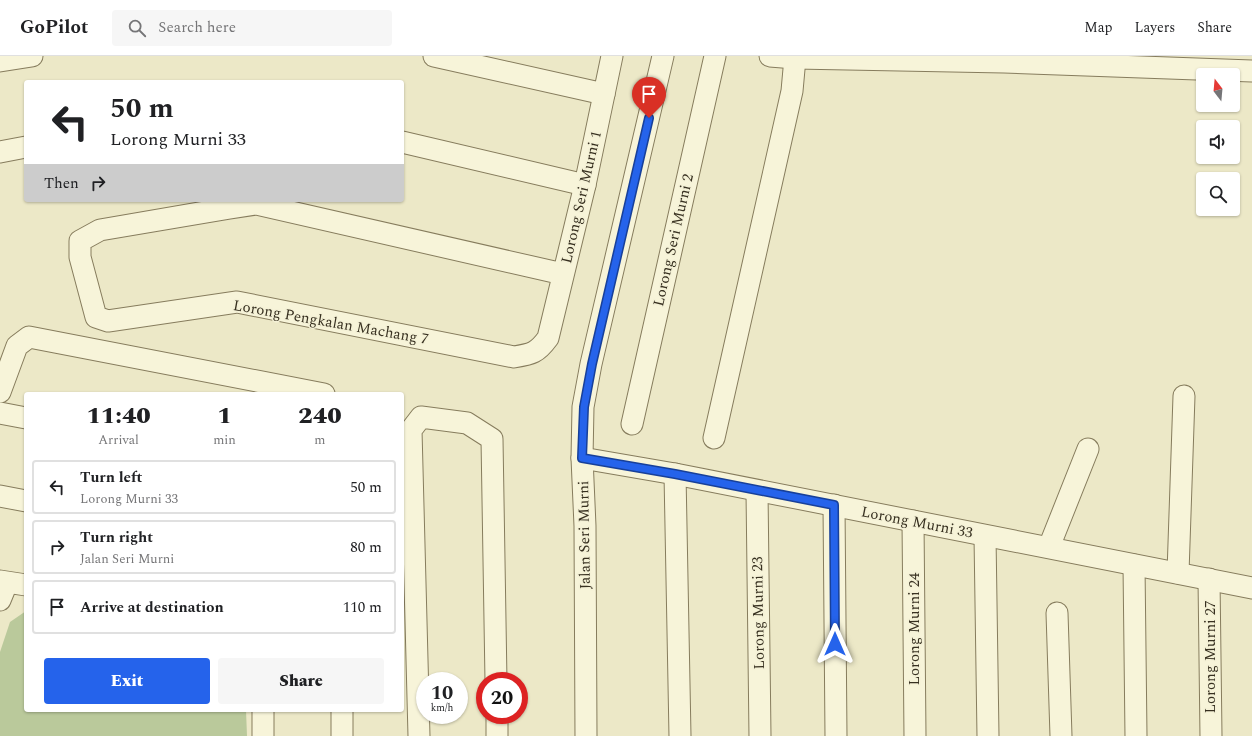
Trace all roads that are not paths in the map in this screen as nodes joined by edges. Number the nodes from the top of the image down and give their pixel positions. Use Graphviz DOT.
graph roads {
  1 [pos="32,56"];
  2 [pos="434,56"];
  3 [pos="612,56"];
  4 [pos="663,56"];
  5 [pos="714,56"];
  6 [pos="770,56"];
  7 [pos="795,58"];
  8 [pos="1004,59"];
  9 [pos="0,61"];
  10 [pos="1252,70"];
  11 [pos="604,94"];
  12 [pos="404,142"];
  13 [pos="24,147"];
  14 [pos="0,152"];
  15 [pos="585,185"];
  16 [pos="563,274"];
  17 [pos="548,338"];
  18 [pos="260,388"];
  19 [pos="0,392"];
  20 [pos="303,392"];
  21 [pos="1184,396"];
  22 [pos="0,413"];
  23 [pos="24,418"];
  24 [pos="632,424"];
  25 [pos="714,438"];
  26 [pos="1088,449"];
  27 [pos="582,458"];
  28 [pos="675,474"];
  29 [pos="757,491"];
  30 [pos="0,496"];
  31 [pos="24,501"];
  32 [pos="834,505"];
  33 [pos="913,521"];
  34 [pos="985,536"];
  35 [pos="1049,547"];
  36 [pos="1134,565"];
  37 [pos="1178,573"];
  38 [pos="1209,579"];
  39 [pos="1252,588"];
  40 [pos="1056,613"];
  41 [pos="496,672"];
  42 [pos="263,712"];
  43 [pos="342,712"];
  44 [pos="497,724"];
  45 [pos="263,736"];
  46 [pos="342,736"];
  47 [pos="419,736"];
  48 [pos="497,736"];
  49 [pos="586,736"];
  50 [pos="680,736"];
  51 [pos="760,736"];
  52 [pos="836,736"];
  53 [pos="915,736"];
  54 [pos="988,736"];
  55 [pos="1062,736"];
  56 [pos="1136,736"];
  57 [pos="1211,736"];
  1 -- 9 [label="street"];
  2 -- 11 [label="street"];
  3 -- 11 [label="street, Lorong Seri Murni 1"];
  4 -- 27 [label="street, Jalan Seri Murni"];
  5 -- 24 [label="street, Lorong Seri Murni 2"];
  6 -- 7 [label="street"];
  7 -- 8 [label="street"];
  7 -- 25 [label="street"];
  8 -- 10 [label="street"];
  11 -- 15 [label="street, Lorong Seri Murni 1"];
  12 -- 15 [label="street"];
  13 -- 14 [label="street"];
  15 -- 16 [label="street, Lorong Seri Murni 1"];
  16 -- 17 [label="street, Lorong Seri Murni 1"];
  16 -- 17 [label="street, Lorong Pengkalan Machang 7"];
  18 -- 19 [label="street"];
  18 -- 20 [label="street"];
  21 -- 37 [label="street"];
  22 -- 23 [label="street"];
  26 -- 35 [label="street"];
  27 -- 28 [label="street, Lorong Murni 33"];
  27 -- 49 [label="street, Jalan Seri Murni"];
  28 -- 29 [label="street, Lorong Murni 33"];
  28 -- 50 [label="street"];
  29 -- 32 [label="street, Lorong Murni 33"];
  29 -- 51 [label="street, Lorong Murni 23"];
  30 -- 31 [label="street"];
  32 -- 33 [label="street, Lorong Murni 33"];
  32 -- 52 [label="street"];
  33 -- 34 [label="street, Lorong Murni 33"];
  33 -- 53 [label="street, Lorong Murni 24"];
  34 -- 35 [label="street, Lorong Murni 33"];
  34 -- 54 [label="street"];
  35 -- 36 [label="street, Lorong Murni 33"];
  36 -- 37 [label="street, Lorong Murni 33"];
  36 -- 56 [label="street"];
  37 -- 38 [label="street, Lorong Murni 33"];
  38 -- 39 [label="street, Lorong Murni 33"];
  38 -- 57 [label="street, Lorong Murni 27"];
  40 -- 55 [label="street"];
  41 -- 47 [label="street"];
  42 -- 45 [label="street"];
  43 -- 46 [label="street"];
  44 -- 48 [label="street"];
}
